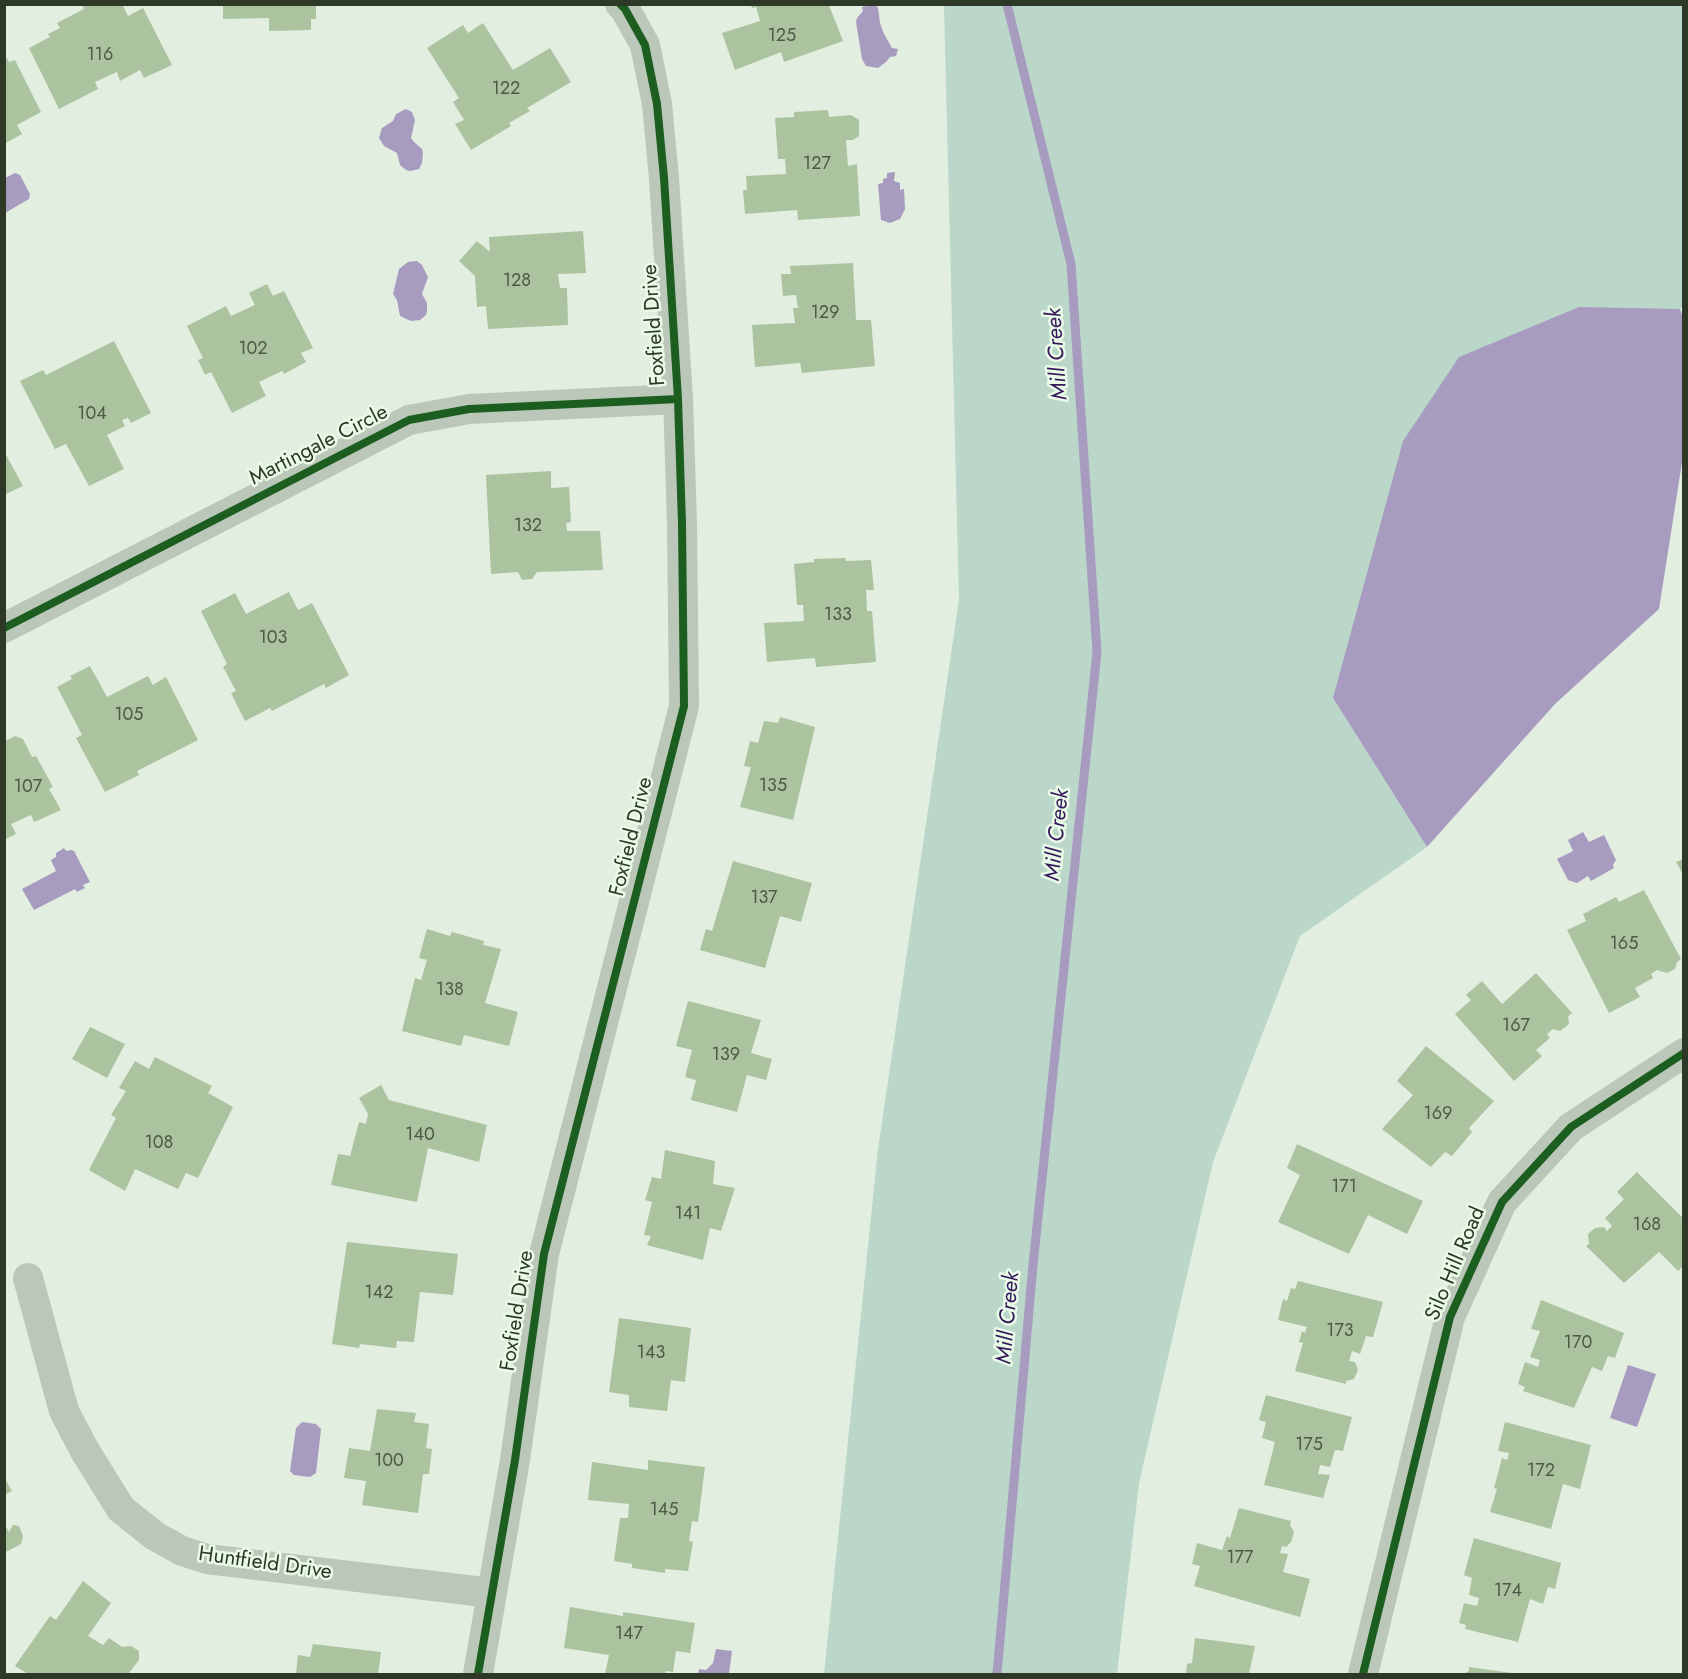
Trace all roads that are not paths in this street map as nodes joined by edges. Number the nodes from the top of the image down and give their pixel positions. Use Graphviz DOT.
graph roads {
  1 [pos="620,4"];
  2 [pos="678,399"];
  3 [pos="4,628"];
  4 [pos="1683,1053"];
  5 [pos="28,1278"];
  6 [pos="492,1593"];
  7 [pos="478,1674"];
  8 [pos="1363,1674"];
  1 -- 2 [label="street, Foxfield Drive"];
  2 -- 3 [label="street, Martingale Circle"];
  2 -- 6 [label="street, Foxfield Drive"];
  4 -- 8 [label="street, Silo Hill Road"];
  5 -- 6 [label="street, Huntfield Drive"];
  6 -- 7 [label="street, Foxfield Drive"];
}
